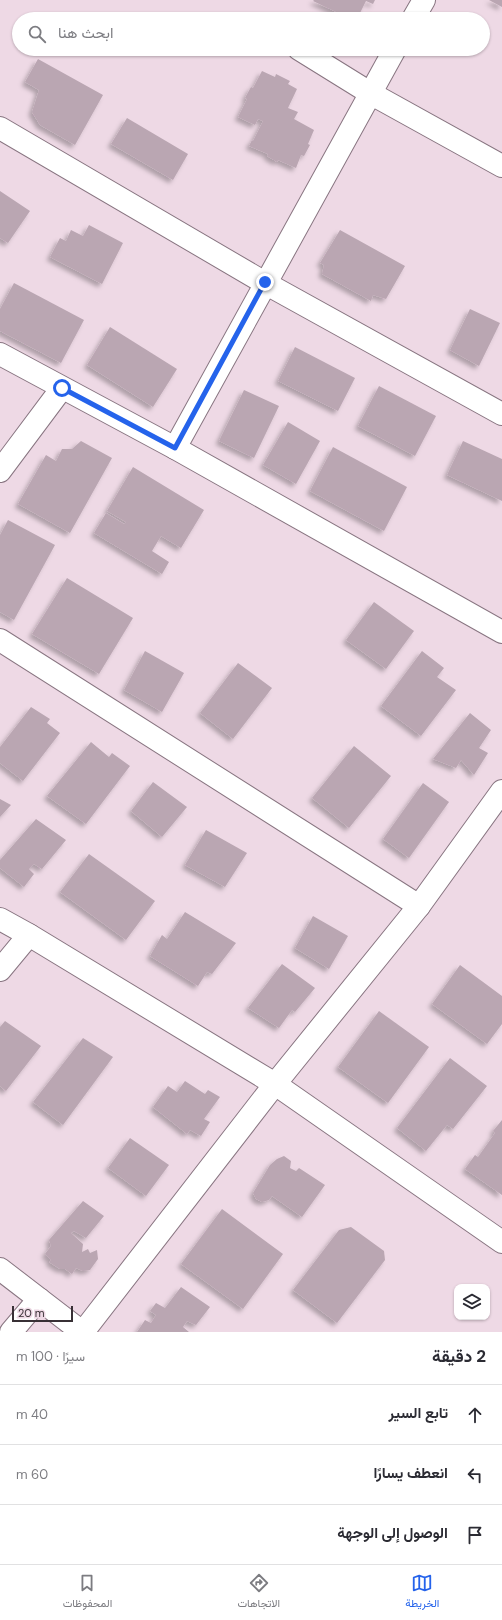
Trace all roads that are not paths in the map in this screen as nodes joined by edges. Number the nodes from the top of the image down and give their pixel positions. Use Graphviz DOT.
graph roads {
  1 [pos="424,0"];
  2 [pos="417,12"];
  3 [pos="309,56"];
  4 [pos="391,56"];
  5 [pos="370,93"];
  6 [pos="0,128"];
  7 [pos="502,166"];
  8 [pos="265,282"];
  9 [pos="0,354"];
  10 [pos="62,388"];
  11 [pos="502,414"];
  12 [pos="175,448"];
  13 [pos="0,471"];
  14 [pos="502,632"];
  15 [pos="0,640"];
  16 [pos="502,791"];
  17 [pos="419,906"];
  18 [pos="0,919"];
  19 [pos="29,935"];
  20 [pos="0,970"];
  21 [pos="275,1084"];
  22 [pos="502,1242"];
  23 [pos="0,1269"];
  24 [pos="38,1299"];
  25 [pos="11,1332"];
  26 [pos="82,1332"];
  1 -- 2 [label="street"];
  3 -- 5 [label="street"];
  4 -- 5 [label="street"];
  5 -- 7 [label="street"];
  5 -- 8 [label="street"];
  6 -- 8 [label="street"];
  8 -- 11 [label="street"];
  8 -- 12 [label="street"];
  9 -- 10 [label="street"];
  10 -- 12 [label="street"];
  10 -- 13 [label="street"];
  12 -- 14 [label="street"];
  15 -- 17 [label="street"];
  16 -- 17 [label="street"];
  17 -- 21 [label="street"];
  18 -- 19 [label="street"];
  19 -- 20 [label="street"];
  19 -- 21 [label="street"];
  21 -- 22 [label="street"];
  21 -- 26 [label="street"];
  23 -- 24 [label="street"];
  24 -- 25 [label="street"];
  24 -- 26 [label="street"];
}
